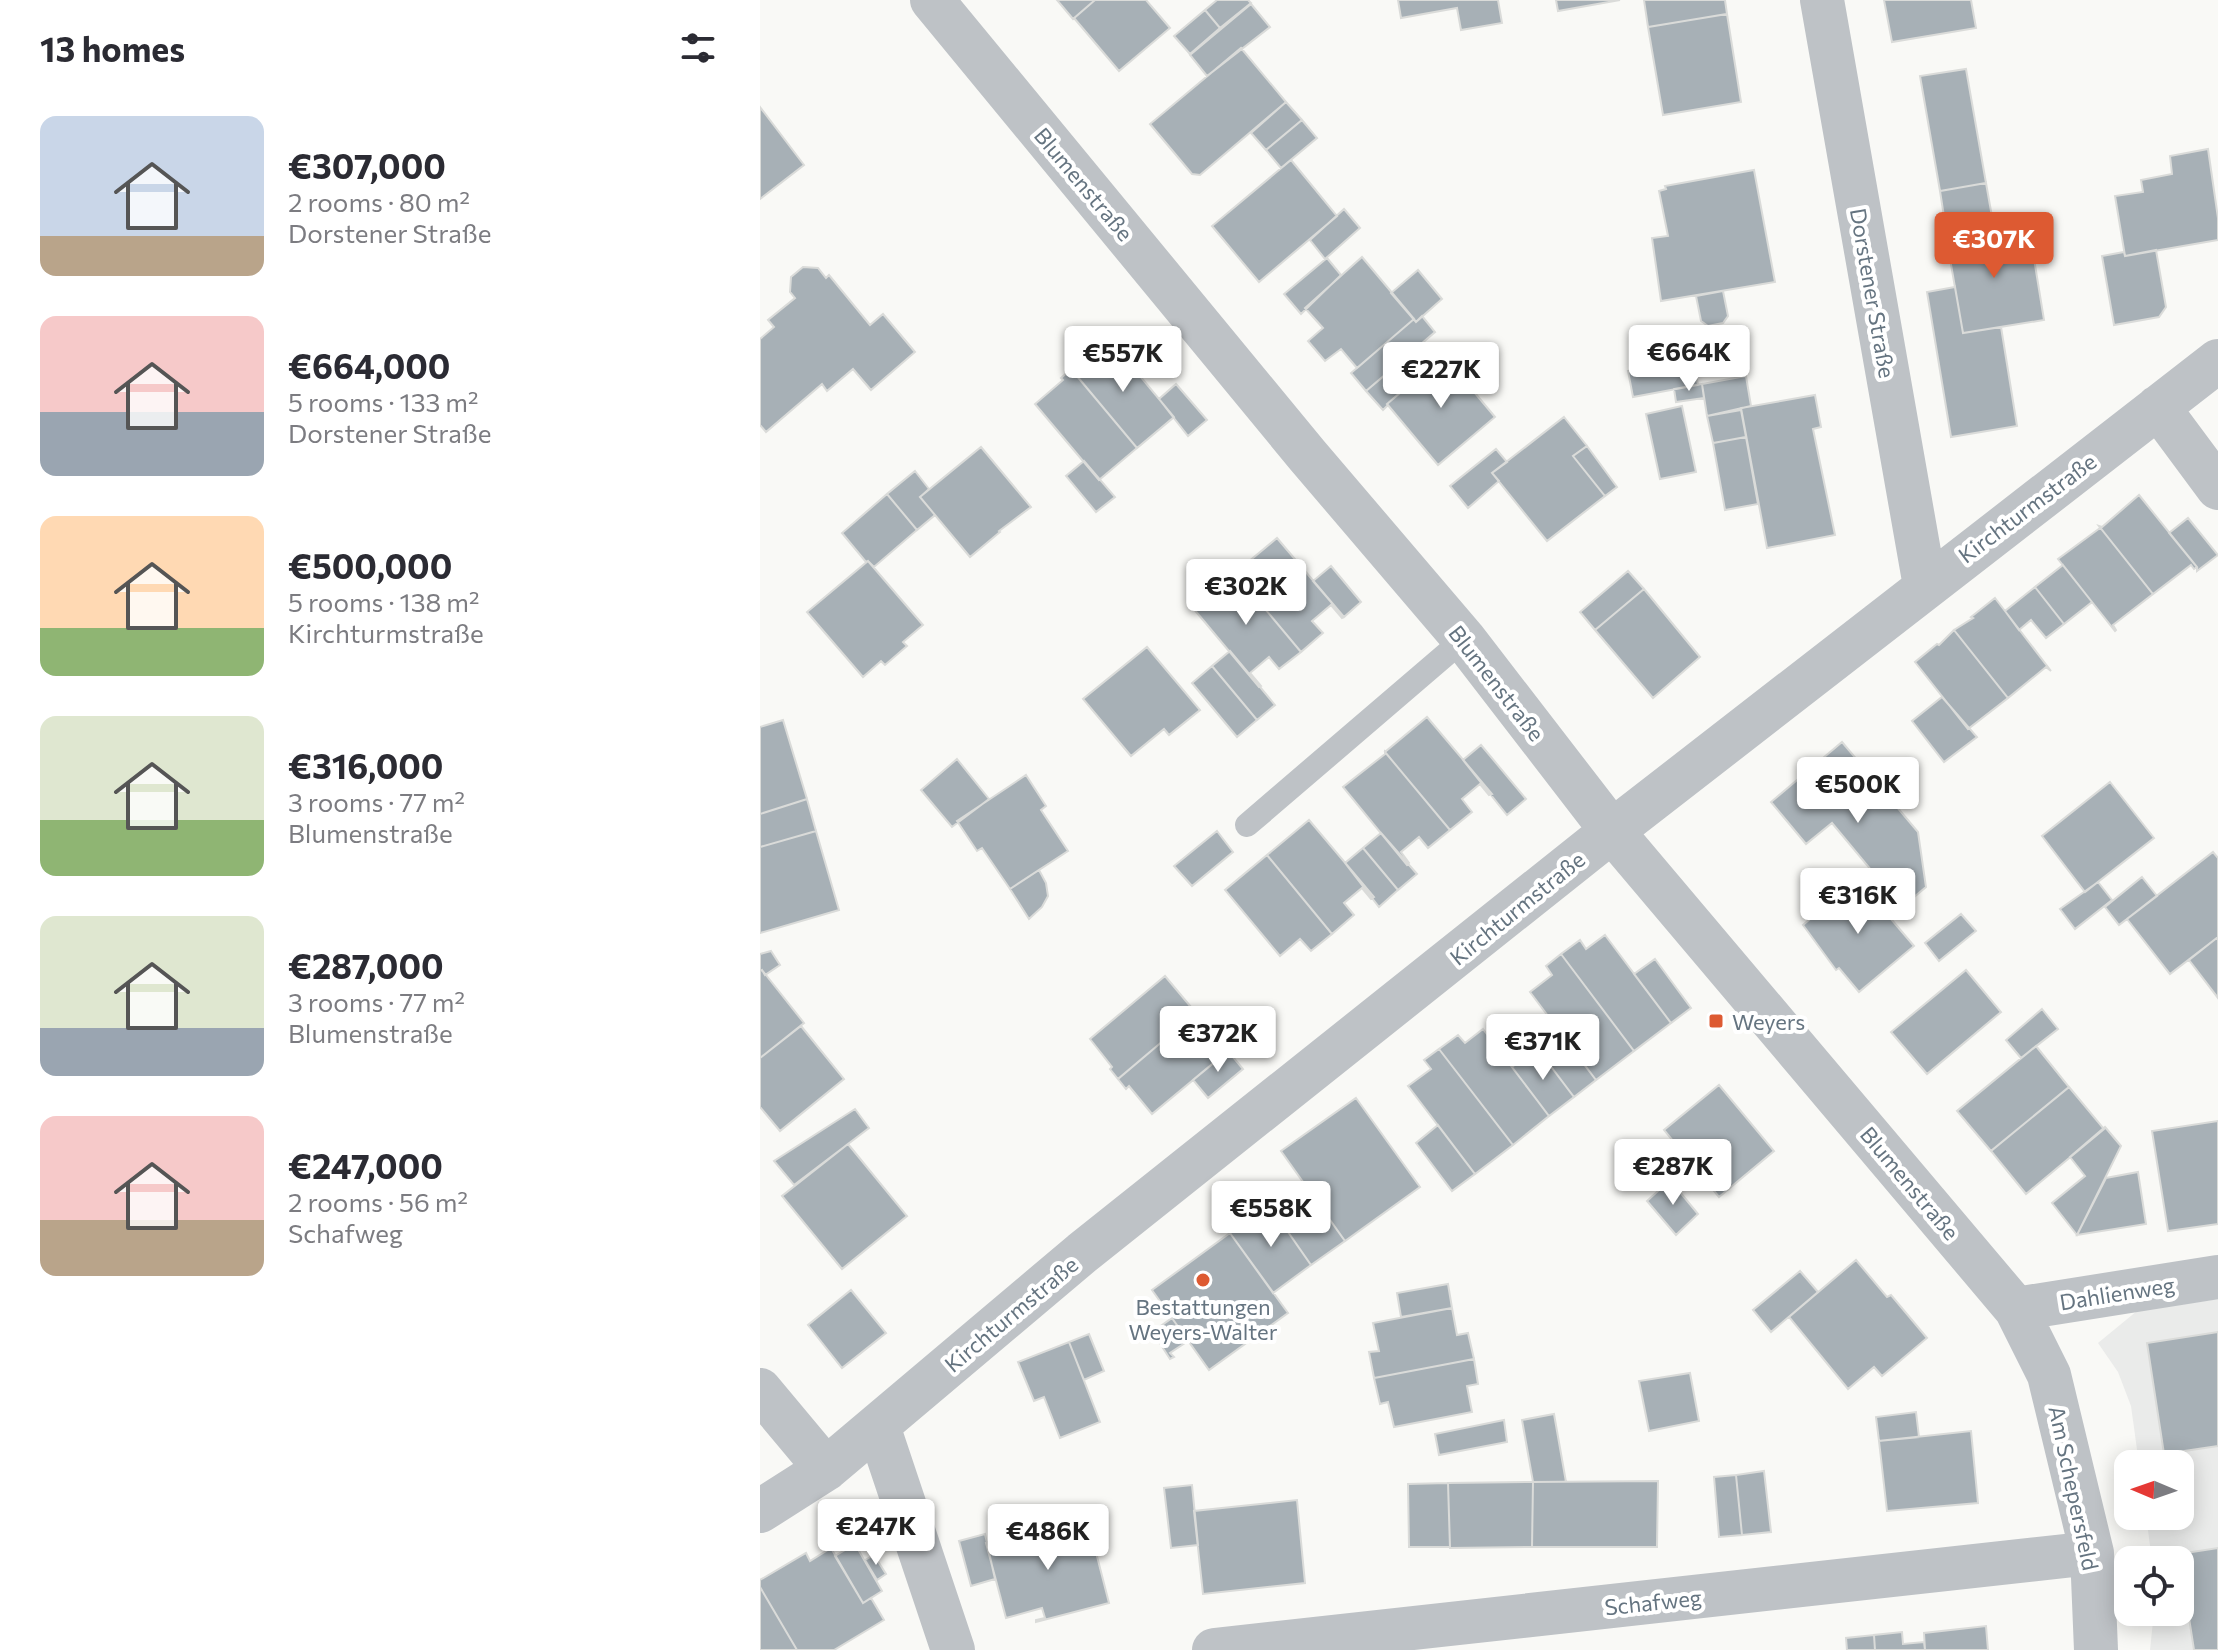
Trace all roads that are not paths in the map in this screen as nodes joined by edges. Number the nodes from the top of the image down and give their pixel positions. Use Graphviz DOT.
graph roads {
  1 [pos="932,0"];
  2 [pos="1822,0"];
  3 [pos="2218,361"];
  4 [pos="2158,407"];
  5 [pos="2218,488"];
  6 [pos="1925,586"];
  7 [pos="1464,639"];
  8 [pos="1247,825"];
  9 [pos="1612,831"];
  10 [pos="2218,1277"];
  11 [pos="2016,1309"];
  12 [pos="2049,1375"];
  13 [pos="760,1390"];
  14 [pos="878,1426"];
  15 [pos="826,1469"];
  16 [pos="760,1511"];
  17 [pos="2092,1553"];
  18 [pos="953,1650"];
  19 [pos="1214,1650"];
  20 [pos="2096,1650"];
  1 -- 7 [label="street, Blumenstraße"];
  2 -- 6 [label="street, Dorstener Straße"];
  3 -- 4 [label="street, Kirchturmstraße"];
  4 -- 5 [label="street"];
  4 -- 6 [label="street, Kirchturmstraße"];
  6 -- 9 [label="street, Kirchturmstraße"];
  7 -- 8 [label="lane"];
  7 -- 9 [label="street, Blumenstraße"];
  9 -- 11 [label="street, Blumenstraße"];
  9 -- 14 [label="street, Kirchturmstraße"];
  10 -- 11 [label="street, Dahlienweg"];
  11 -- 12 [label="street, Blumenstraße"];
  12 -- 17 [label="street, Am Schepersfeld"];
  13 -- 15 [label="street"];
  14 -- 15 [label="street, Kirchturmstraße"];
  14 -- 18 [label="street"];
  15 -- 16 [label="street, Kirchturmstraße"];
  17 -- 19 [label="street, Schafweg"];
  17 -- 20 [label="street, Am Schepersfeld"];
}
